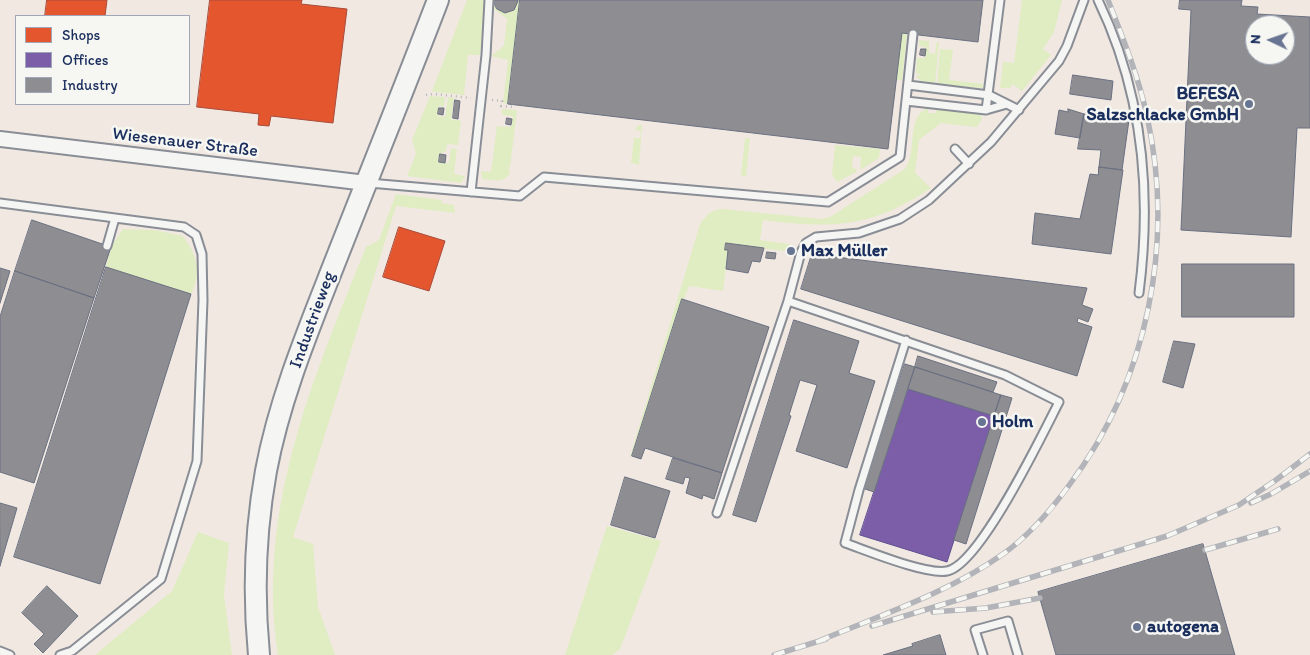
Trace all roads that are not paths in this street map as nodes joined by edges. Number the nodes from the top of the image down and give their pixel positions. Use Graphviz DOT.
graph roads {
  1 [pos="438,0"];
  2 [pos="489,0"];
  3 [pos="1000,0"];
  4 [pos="1084,0"];
  5 [pos="1098,0"];
  6 [pos="913,34"];
  7 [pos="908,85"];
  8 [pos="989,94"];
  9 [pos="906,101"];
  10 [pos="1007,104"];
  11 [pos="986,110"];
  12 [pos="1019,110"];
  13 [pos="0,139"];
  14 [pos="955,149"];
  15 [pos="969,164"];
  16 [pos="366,183"];
  17 [pos="471,192"];
  18 [pos="0,203"];
  19 [pos="115,218"];
  20 [pos="107,246"];
  21 [pos="1139,293"];
  22 [pos="788,301"];
  23 [pos="906,340"];
  24 [pos="717,513"];
  25 [pos="0,651"];
  26 [pos="10,655"];
  27 [pos="60,655"];
  28 [pos="259,655"];
  29 [pos="983,655"];
  30 [pos="1018,655"];
  1 -- 16 [label="street, Industrieweg"];
  2 -- 17 [label="lane"];
  3 -- 8 [label="lane"];
  4 -- 12 [label="lane"];
  5 -- 21 [label="lane"];
  6 -- 7 [label="lane"];
  7 -- 8 [label="lane"];
  7 -- 9 [label="lane"];
  8 -- 10 [label="lane"];
  8 -- 11 [label="lane"];
  9 -- 11 [label="lane"];
  9 -- 17 [label="lane"];
  10 -- 11 [label="lane"];
  10 -- 12 [label="lane"];
  12 -- 15 [label="lane"];
  13 -- 16 [label="street, Wiesenauer Straße"];
  14 -- 15 [label="lane"];
  15 -- 22 [label="lane"];
  16 -- 17 [label="lane"];
  16 -- 28 [label="street, Industrieweg"];
  18 -- 19 [label="lane"];
  19 -- 20 [label="lane"];
  19 -- 27 [label="lane"];
  22 -- 23 [label="lane"];
  22 -- 24 [label="lane"];
  23 -- 23 [label="lane"];
  25 -- 26 [label="lane"];
  29 -- 30 [label="lane"];
}
